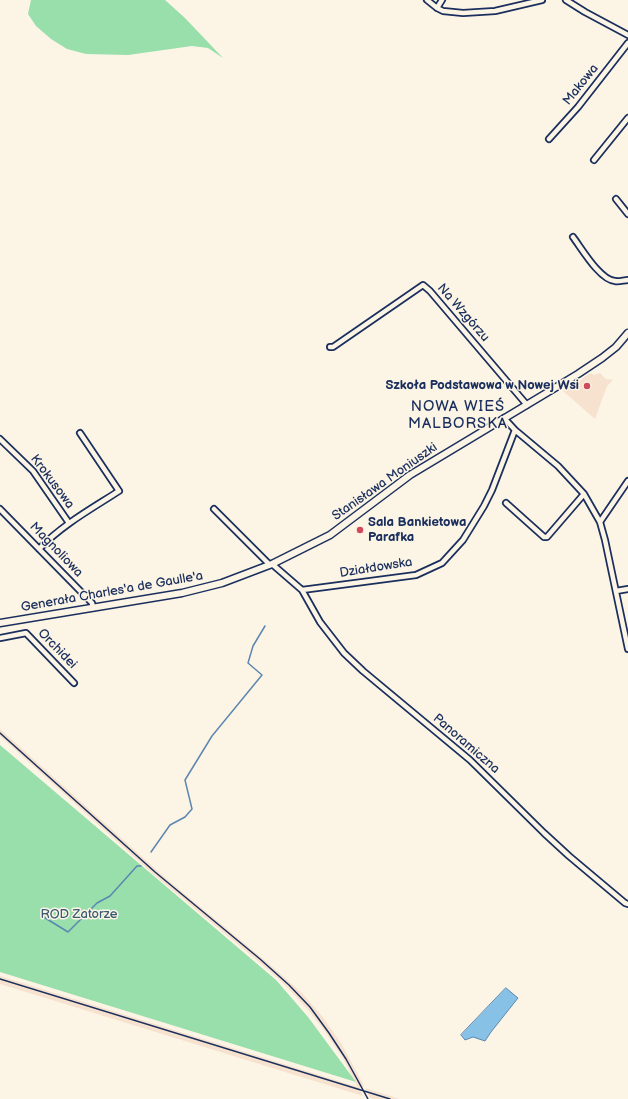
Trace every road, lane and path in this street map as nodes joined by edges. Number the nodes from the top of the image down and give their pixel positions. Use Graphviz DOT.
graph roads {
  1 [pos="427,0"];
  2 [pos="442,0"];
  3 [pos="542,0"];
  4 [pos="566,0"];
  5 [pos="437,8"];
  6 [pos="628,35"];
  7 [pos="628,43"];
  8 [pos="628,118"];
  9 [pos="549,139"];
  10 [pos="594,160"];
  11 [pos="616,199"];
  12 [pos="628,214"];
  13 [pos="573,237"];
  14 [pos="628,280"];
  15 [pos="628,333"];
  16 [pos="330,347"];
  17 [pos="527,405"];
  18 [pos="504,418"];
  19 [pos="515,430"];
  20 [pos="80,433"];
  21 [pos="0,439"];
  22 [pos="628,481"];
  23 [pos="584,494"];
  24 [pos="506,503"];
  25 [pos="214,508"];
  26 [pos="0,509"];
  27 [pos="600,522"];
  28 [pos="69,523"];
  29 [pos="39,549"];
  30 [pos="271,565"];
  31 [pos="628,589"];
  32 [pos="302,590"];
  33 [pos="616,591"];
  34 [pos="93,608"];
  35 [pos="625,621"];
  36 [pos="0,623"];
  37 [pos="0,638"];
  38 [pos="628,649"];
  39 [pos="74,683"];
  40 [pos="628,904"];
  1 -- 5 [label="street"];
  2 -- 5 [label="street"];
  3 -- 5 [label="street"];
  4 -- 6 [label="street"];
  7 -- 9 [label="street, Makowa"];
  8 -- 10 [label="street"];
  11 -- 12 [label="street"];
  13 -- 14 [label="street"];
  15 -- 17 [label="main road, Stanisława Moniuszki"];
  16 -- 17 [label="street, Na Wzgórzu"];
  17 -- 18 [label="main road, Stanisława Moniuszki"];
  18 -- 19 [label="street"];
  18 -- 30 [label="main road, Stanisława Moniuszki"];
  19 -- 23 [label="street"];
  19 -- 32 [label="street, Działdowska"];
  20 -- 28 [label="street, Krokusowa"];
  21 -- 28 [label="street, Krokusowa"];
  22 -- 27 [label="street"];
  23 -- 24 [label="street"];
  23 -- 27 [label="street"];
  25 -- 30 [label="street"];
  26 -- 29 [label="street, Magnoliowa"];
  27 -- 33 [label="street"];
  28 -- 29 [label="street, Krokusowa"];
  29 -- 34 [label="street, Magnoliowa"];
  30 -- 32 [label="street"];
  30 -- 34 [label="main road, Generała Charles'a de Gaulle'a"];
  31 -- 33 [label="street"];
  32 -- 40 [label="street, Panoramiczna"];
  33 -- 35 [label="street"];
  34 -- 36 [label="main road, Generała Charles'a de Gaulle'a"];
  35 -- 38 [label="street"];
  37 -- 39 [label="street, Orchidei"];
}
